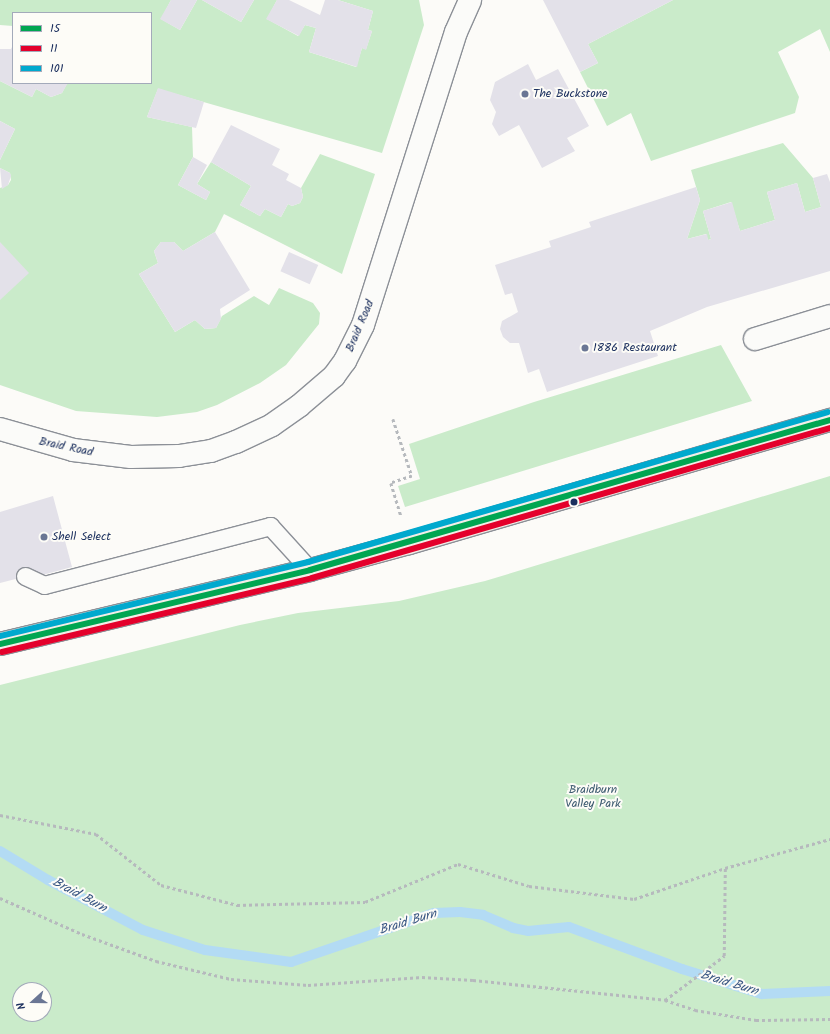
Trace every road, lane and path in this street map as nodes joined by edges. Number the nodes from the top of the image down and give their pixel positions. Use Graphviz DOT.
graph roads {
  1 [pos="470,0"];
  2 [pos="830,316"];
  3 [pos="755,340"];
  4 [pos="393,419"];
  5 [pos="830,420"];
  6 [pos="0,430"];
  7 [pos="399,508"];
  8 [pos="310,570"];
  9 [pos="25,576"];
  10 [pos="0,644"];
  11 [pos="0,815"];
  12 [pos="830,839"];
  13 [pos="725,868"];
  14 [pos="0,898"];
  15 [pos="665,1000"];
  16 [pos="830,1019"];
  1 -- 6 [label="street, Braid Road"];
  2 -- 3 [label="street"];
  4 -- 7 [label="path"];
  5 -- 8 [label="main road"];
  8 -- 9 [label="lane"];
  8 -- 10 [label="main road"];
  11 -- 13 [label="path"];
  12 -- 13 [label="path"];
  13 -- 15 [label="path"];
  14 -- 15 [label="path"];
  15 -- 16 [label="path"];
}
